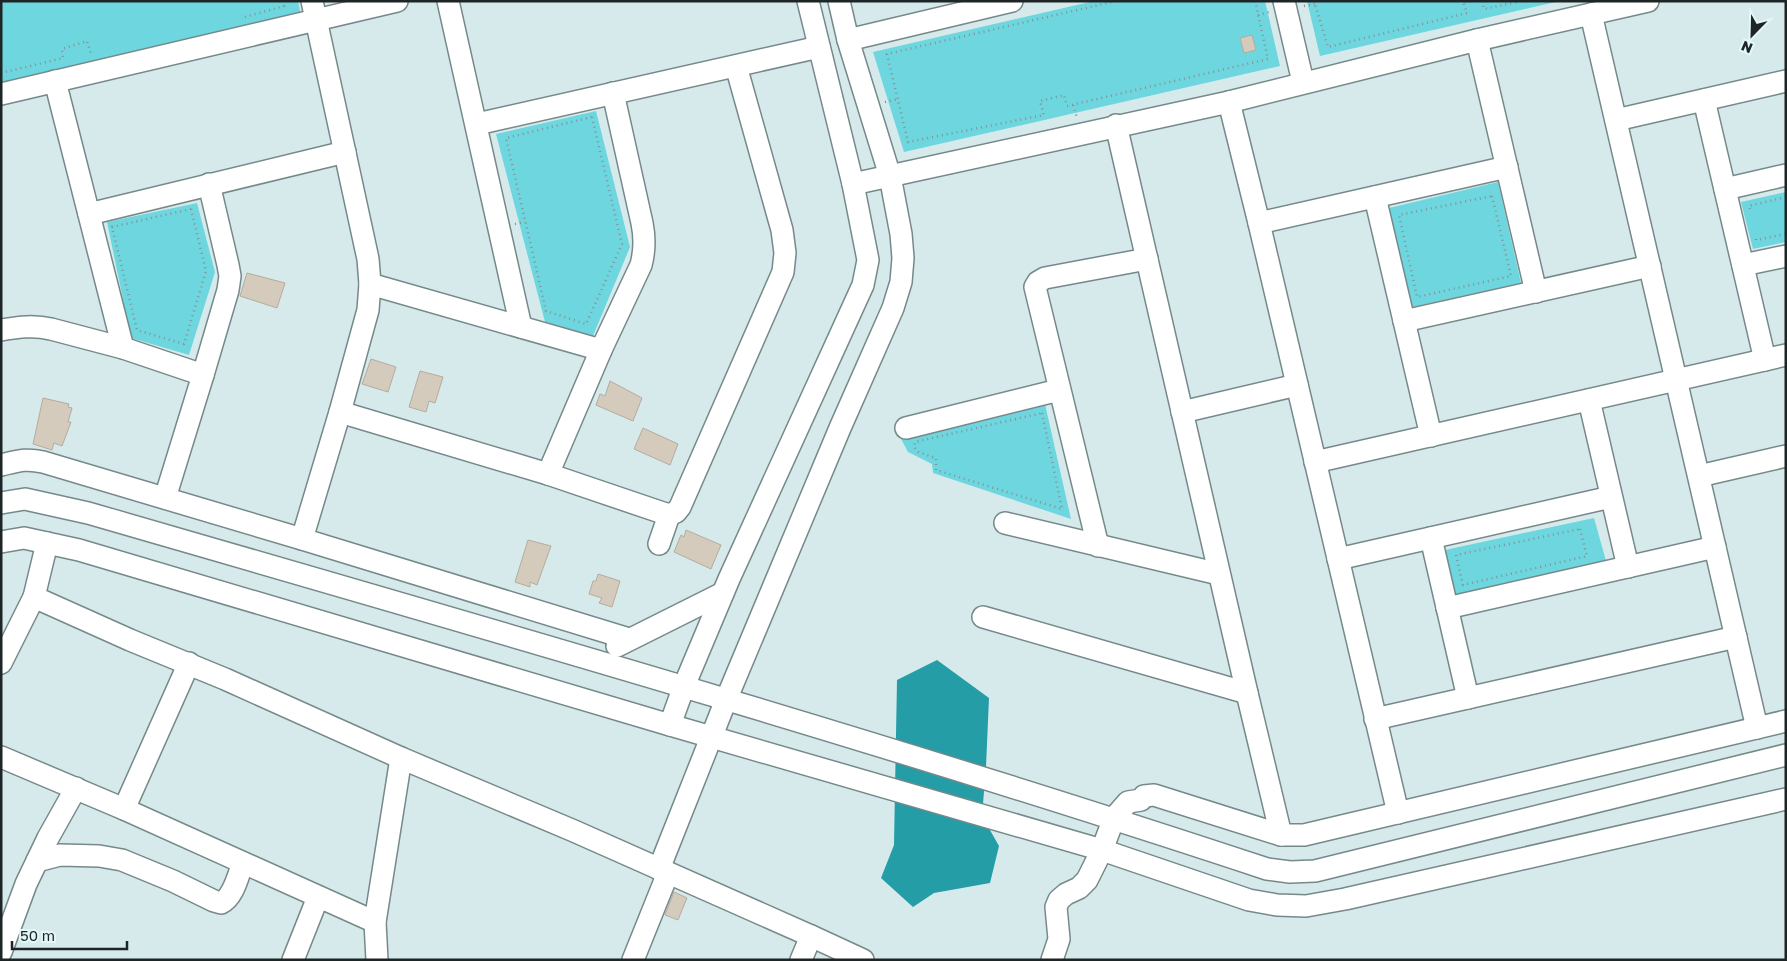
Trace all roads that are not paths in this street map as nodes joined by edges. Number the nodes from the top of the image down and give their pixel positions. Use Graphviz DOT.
graph roads {
  1 [pos="396,1"];
  2 [pos="448,1"];
  3 [pos="808,1"];
  4 [pos="839,1"];
  5 [pos="1012,1"];
  6 [pos="1284,1"];
  7 [pos="1648,1"];
  8 [pos="314,11"];
  9 [pos="1591,14"];
  10 [pos="848,40"];
  11 [pos="1477,40"];
  12 [pos="819,47"];
  13 [pos="736,66"];
  14 [pos="55,81"];
  15 [pos="1786,81"];
  16 [pos="1303,82"];
  17 [pos="613,93"];
  18 [pos="1,94"];
  19 [pos="1704,100"];
  20 [pos="1228,102"];
  21 [pos="1616,120"];
  22 [pos="476,124"];
  23 [pos="1116,125"];
  24 [pos="345,152"];
  25 [pos="1507,167"];
  26 [pos="1786,175"];
  27 [pos="890,176"];
  28 [pos="209,184"];
  29 [pos="853,184"];
  30 [pos="1725,189"];
  31 [pos="1375,197"];
  32 [pos="89,214"];
  33 [pos="1260,224"];
  34 [pos="1786,256"];
  35 [pos="1147,259"];
  36 [pos="1743,265"];
  37 [pos="1650,266"];
  38 [pos="370,284"];
  39 [pos="1536,292"];
  40 [pos="1404,321"];
  41 [pos="521,327"];
  42 [pos="1,330"];
  43 [pos="123,348"];
  44 [pos="601,350"];
  45 [pos="1786,355"];
  46 [pos="1765,360"];
  47 [pos="203,375"];
  48 [pos="1676,380"];
  49 [pos="1297,385"];
  50 [pos="1059,390"];
  51 [pos="1589,400"];
  52 [pos="340,412"];
  53 [pos="1182,412"];
  54 [pos="906,428"];
  55 [pos="1431,436"];
  56 [pos="1786,456"];
  57 [pos="1315,462"];
  58 [pos="1,465"];
  59 [pos="548,474"];
  60 [pos="1699,476"];
  61 [pos="1611,497"];
  62 [pos="164,498"];
  63 [pos="1,503"];
  64 [pos="669,515"];
  65 [pos="1005,523"];
  66 [pos="1431,538"];
  67 [pos="302,539"];
  68 [pos="1,542"];
  69 [pos="47,543"];
  70 [pos="659,544"];
  71 [pos="1098,546"];
  72 [pos="1715,548"];
  73 [pos="1338,559"];
  74 [pos="1628,567"];
  75 [pos="1219,574"];
  76 [pos="444,583"];
  77 [pos="723,593"];
  78 [pos="34,597"];
  79 [pos="1447,608"];
  80 [pos="430,612"];
  81 [pos="983,617"];
  82 [pos="1736,636"];
  83 [pos="629,639"];
  84 [pos="592,659"];
  85 [pos="1,663"];
  86 [pos="189,663"];
  87 [pos="684,686"];
  88 [pos="1247,693"];
  89 [pos="1468,698"];
  90 [pos="726,700"];
  91 [pos="1375,719"];
  92 [pos="1786,721"];
  93 [pos="670,725"];
  94 [pos="1757,728"];
  95 [pos="712,737"];
  96 [pos="1786,755"];
  97 [pos="1,757"];
  98 [pos="401,758"];
  99 [pos="76,788"];
  100 [pos="1786,799"];
  101 [pos="124,809"];
  102 [pos="1398,813"];
  103 [pos="1114,818"];
  104 [pos="1281,835"];
  105 [pos="1102,850"];
  106 [pos="37,861"];
  107 [pos="242,863"];
  108 [pos="663,871"];
  109 [pos="318,897"];
  110 [pos="375,922"];
  111 [pos="811,936"];
  112 [pos="1,952"];
  113 [pos="853,958"];
  114 [pos="293,960"];
  115 [pos="377,960"];
  116 [pos="633,960"];
  117 [pos="801,960"];
  118 [pos="1052,960"];
  1 -- 8 [label="street"];
  2 -- 22 [label="street"];
  3 -- 12 [label="street"];
  4 -- 10 [label="street"];
  5 -- 10 [label="street"];
  6 -- 16 [label="street"];
  7 -- 9 [label="street"];
  8 -- 14 [label="street"];
  8 -- 24 [label="street"];
  9 -- 11 [label="street"];
  9 -- 21 [label="street"];
  10 -- 27 [label="street"];
  11 -- 16 [label="street"];
  11 -- 25 [label="street"];
  12 -- 13 [label="street"];
  12 -- 29 [label="street"];
  13 -- 17 [label="street"];
  13 -- 64 [label="street"];
  14 -- 18 [label="street"];
  14 -- 32 [label="street"];
  15 -- 19 [label="street"];
  16 -- 20 [label="street"];
  17 -- 22 [label="street"];
  17 -- 44 [label="street"];
  19 -- 21 [label="street"];
  19 -- 30 [label="street"];
  20 -- 23 [label="street"];
  20 -- 33 [label="street"];
  21 -- 37 [label="street"];
  22 -- 41 [label="street"];
  23 -- 27 [label="street"];
  23 -- 35 [label="street"];
  24 -- 28 [label="street"];
  24 -- 38 [label="street"];
  25 -- 31 [label="street"];
  25 -- 39 [label="street"];
  26 -- 30 [label="street"];
  27 -- 29 [label="street"];
  27 -- 90 [label="street"];
  28 -- 32 [label="street"];
  28 -- 47 [label="street"];
  29 -- 77 [label="street"];
  30 -- 36 [label="street"];
  31 -- 33 [label="street"];
  31 -- 40 [label="street"];
  32 -- 43 [label="street"];
  33 -- 49 [label="street"];
  34 -- 36 [label="street"];
  35 -- 50 [label="street"];
  35 -- 53 [label="street"];
  36 -- 46 [label="street"];
  37 -- 39 [label="street"];
  37 -- 48 [label="street"];
  38 -- 41 [label="street"];
  38 -- 52 [label="street"];
  39 -- 40 [label="street"];
  40 -- 55 [label="street"];
  41 -- 44 [label="street"];
  42 -- 43 [label="street"];
  43 -- 47 [label="street"];
  44 -- 59 [label="street"];
  45 -- 46 [label="street"];
  46 -- 48 [label="street"];
  47 -- 62 [label="street"];
  48 -- 51 [label="street"];
  48 -- 60 [label="street"];
  49 -- 53 [label="street"];
  49 -- 57 [label="street"];
  50 -- 54 [label="street"];
  50 -- 71 [label="street"];
  51 -- 55 [label="street"];
  51 -- 61 [label="street"];
  52 -- 59 [label="street"];
  52 -- 67 [label="street"];
  53 -- 75 [label="street"];
  55 -- 57 [label="street"];
  56 -- 60 [label="street"];
  57 -- 73 [label="street"];
  58 -- 62 [label="street"];
  59 -- 64 [label="street"];
  60 -- 72 [label="street"];
  61 -- 66 [label="street"];
  61 -- 74 [label="street"];
  62 -- 67 [label="street"];
  63 -- 80 [label="street"];
  64 -- 70 [label="street"];
  65 -- 71 [label="street"];
  66 -- 73 [label="street"];
  66 -- 79 [label="street"];
  67 -- 76 [label="street"];
  68 -- 69 [label="street"];
  69 -- 78 [label="street"];
  69 -- 93 [label="street"];
  71 -- 75 [label="street"];
  72 -- 74 [label="street"];
  72 -- 82 [label="street"];
  73 -- 91 [label="street"];
  74 -- 79 [label="street"];
  75 -- 88 [label="street"];
  76 -- 80 [label="street"];
  76 -- 83 [label="street"];
  77 -- 83 [label="street"];
  77 -- 87 [label="street"];
  78 -- 85 [label="street"];
  78 -- 86 [label="street"];
  79 -- 89 [label="street"];
  80 -- 84 [label="street"];
  81 -- 88 [label="street"];
  82 -- 89 [label="street"];
  82 -- 94 [label="street"];
  83 -- 84 [label="street"];
  84 -- 87 [label="street"];
  86 -- 98 [label="street"];
  86 -- 101 [label="street"];
  87 -- 90 [label="street"];
  87 -- 93 [label="street"];
  88 -- 104 [label="street"];
  89 -- 91 [label="street"];
  90 -- 95 [label="street"];
  90 -- 103 [label="street"];
  91 -- 102 [label="street"];
  92 -- 94 [label="street"];
  93 -- 95 [label="street"];
  94 -- 102 [label="street"];
  95 -- 105 [label="street"];
  95 -- 108 [label="street"];
  96 -- 103 [label="street"];
  97 -- 99 [label="street"];
  98 -- 108 [label="street"];
  98 -- 110 [label="street"];
  99 -- 101 [label="street"];
  99 -- 106 [label="street"];
  100 -- 105 [label="street"];
  101 -- 107 [label="street"];
  102 -- 104 [label="street"];
  103 -- 104 [label="street"];
  103 -- 105 [label="street"];
  105 -- 118 [label="street"];
  106 -- 107 [label="street"];
  106 -- 112 [label="street"];
  107 -- 109 [label="street"];
  108 -- 111 [label="street"];
  108 -- 116 [label="street"];
  109 -- 110 [label="street"];
  109 -- 114 [label="street"];
  110 -- 115 [label="street"];
  111 -- 113 [label="street"];
  111 -- 117 [label="street"];
}
